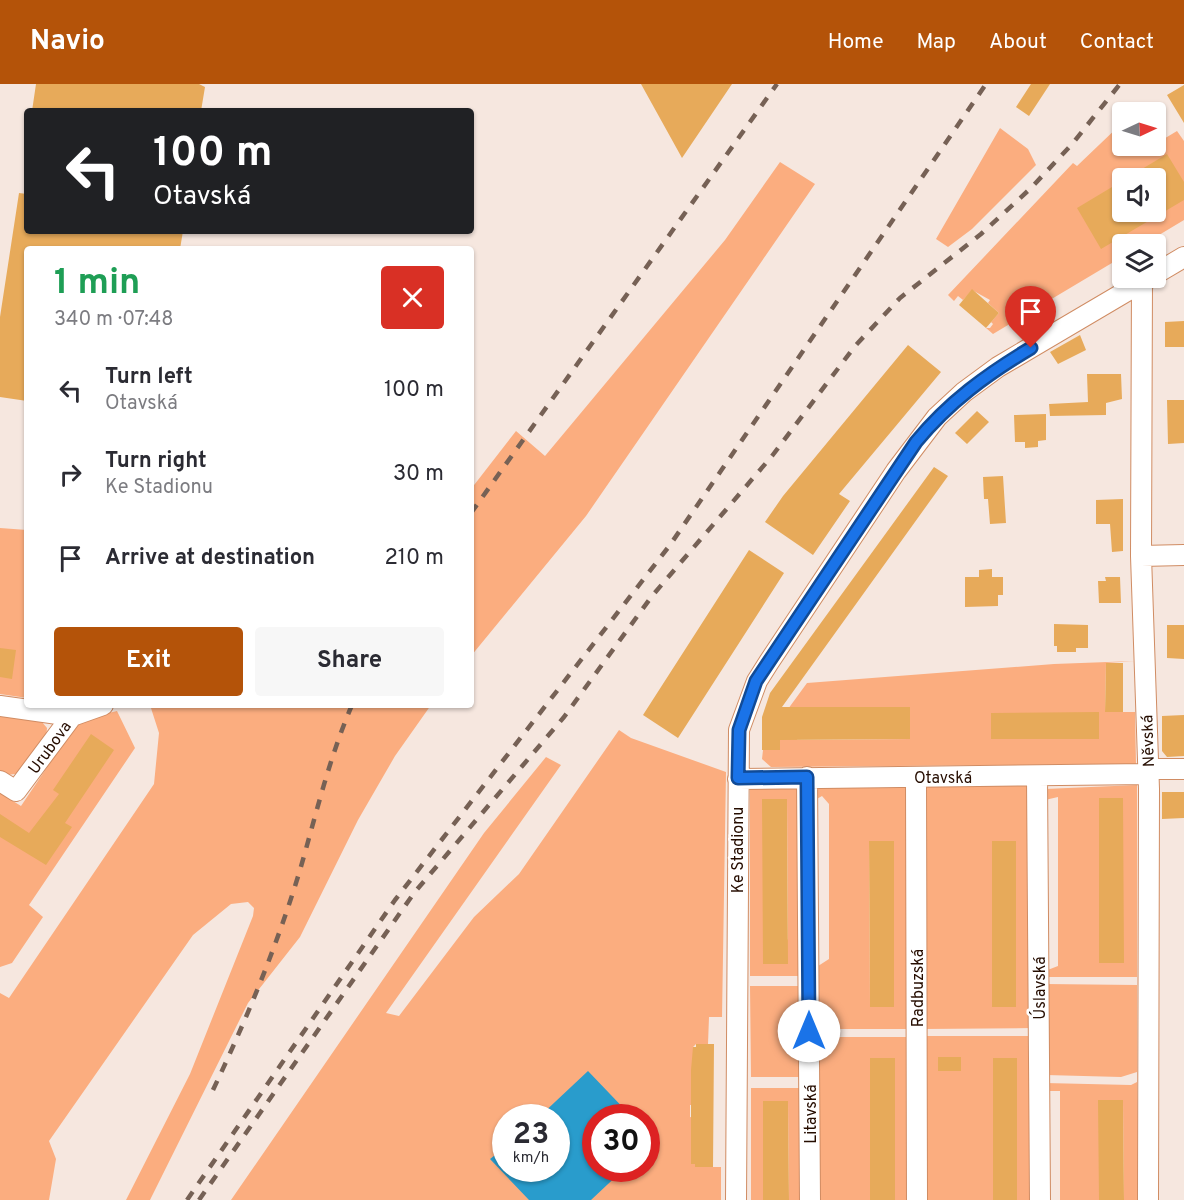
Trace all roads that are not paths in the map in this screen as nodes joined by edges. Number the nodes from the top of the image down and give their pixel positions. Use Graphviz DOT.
graph roads {
  1 [pos="1184,257"];
  2 [pos="1166,268"];
  3 [pos="1132,288"];
  4 [pos="1149,288"];
  5 [pos="1184,555"];
  6 [pos="1141,556"];
  7 [pos="0,706"];
  8 [pos="95,708"];
  9 [pos="72,716"];
  10 [pos="1184,769"];
  11 [pos="1148,771"];
  12 [pos="807,777"];
  13 [pos="916,777"];
  14 [pos="1037,777"];
  15 [pos="738,778"];
  16 [pos="0,780"];
  17 [pos="736,1200"];
  18 [pos="810,1200"];
  19 [pos="917,1200"];
  20 [pos="1040,1200"];
  21 [pos="1148,1200"];
  1 -- 2 [label="street, Ke Stadionu"];
  3 -- 15 [label="street, Ke Stadionu"];
  4 -- 6 [label="street, Něvská"];
  5 -- 6 [label="street"];
  6 -- 11 [label="street, Něvská"];
  7 -- 9 [label="street, Urubova"];
  8 -- 9 [label="street"];
  9 -- 16 [label="street, Urubova"];
  10 -- 11 [label="street, Otavská"];
  11 -- 14 [label="street, Otavská"];
  11 -- 21 [label="street, Něvská"];
  12 -- 13 [label="street, Otavská"];
  12 -- 15 [label="street, Otavská"];
  12 -- 18 [label="street, Litavská"];
  13 -- 14 [label="street, Otavská"];
  13 -- 19 [label="street, Radbuzská"];
  14 -- 20 [label="street, Úslavská"];
  15 -- 17 [label="street, Ke Stadionu"];
}
